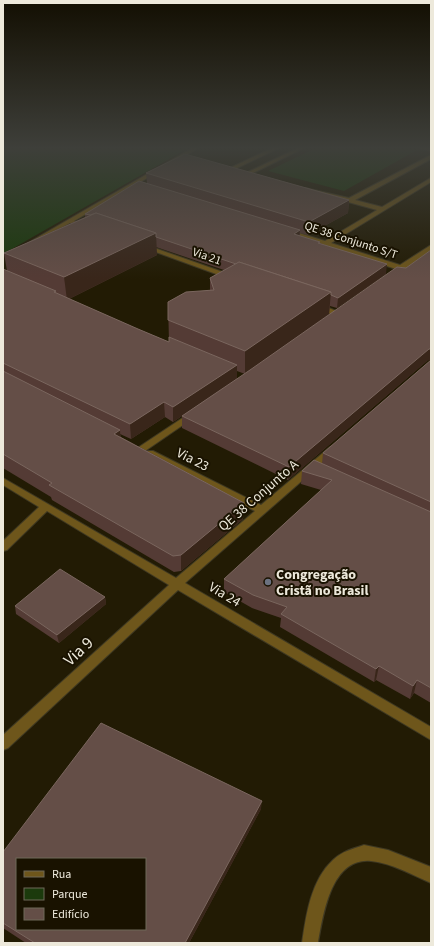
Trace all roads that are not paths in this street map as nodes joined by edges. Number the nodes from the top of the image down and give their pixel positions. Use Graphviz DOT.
graph roads {
  1 [pos="120,191"];
  2 [pos="316,191"];
  3 [pos="367,191"];
  4 [pos="412,191"];
  5 [pos="351,200"];
  6 [pos="382,209"];
  7 [pos="69,221"];
  8 [pos="92,228"];
  9 [pos="288,232"];
  10 [pos="136,244"];
  11 [pos="325,244"];
  12 [pos="23,247"];
  13 [pos="431,247"];
  14 [pos="401,268"];
  15 [pos="240,280"];
  16 [pos="382,282"];
  17 [pos="307,302"];
  18 [pos="325,322"];
  19 [pos="200,409"];
  20 [pos="342,441"];
  21 [pos="312,467"];
  22 [pos="326,473"];
  23 [pos="3,481"];
  24 [pos="46,506"];
  25 [pos="262,510"];
  26 [pos="3,547"];
  27 [pos="177,584"];
  28 [pos="431,734"];
  29 [pos="3,744"];
  30 [pos="431,875"];
  31 [pos="310,943"];
  1 -- 7 [label="street"];
  2 -- 5 [label="street"];
  3 -- 5 [label="street"];
  4 -- 6 [label="street"];
  5 -- 6 [label="street"];
  6 -- 11 [label="street"];
  7 -- 8 [label="street"];
  7 -- 12 [label="street"];
  9 -- 11 [label="street, QE 38 Conjunto S/T"];
  10 -- 15 [label="street, Via 21"];
  11 -- 14 [label="street, QE 38 Conjunto S/T"];
  13 -- 14 [label="street"];
  14 -- 16 [label="street"];
  17 -- 18 [label="street"];
  19 -- 25 [label="street, Via 23"];
  20 -- 21 [label="street, QE 38 Conjunto A"];
  21 -- 22 [label="street"];
  21 -- 25 [label="street, QE 38 Conjunto A"];
  23 -- 24 [label="street, Via 24"];
  24 -- 26 [label="street"];
  24 -- 27 [label="street, Via 24"];
  25 -- 27 [label="street, QE 38 Conjunto A"];
  27 -- 28 [label="street, Via 24"];
  27 -- 29 [label="street, Via 9"];
  30 -- 31 [label="street"];
}
